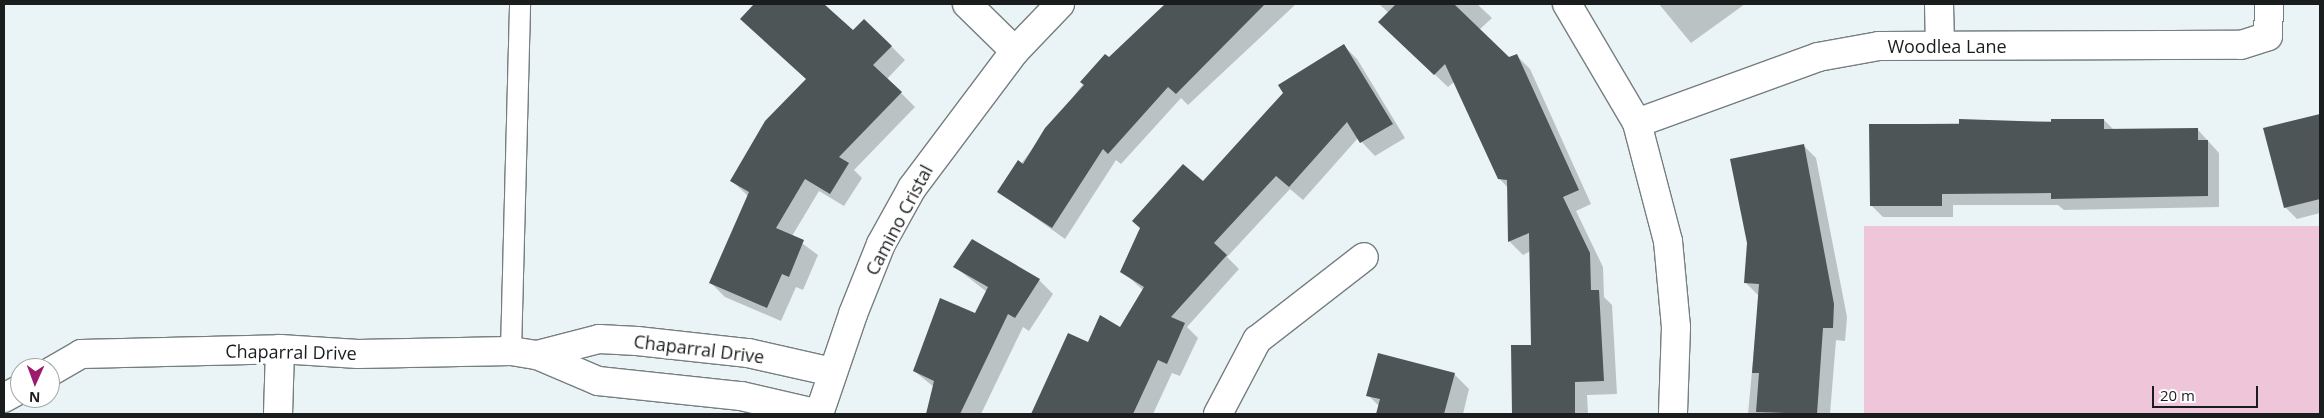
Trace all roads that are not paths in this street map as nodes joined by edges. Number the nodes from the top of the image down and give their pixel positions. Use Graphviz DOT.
graph roads {
  1 [pos="520,4"];
  2 [pos="967,4"];
  3 [pos="1060,4"];
  4 [pos="1567,4"];
  5 [pos="1940,4"];
  6 [pos="2269,4"];
  7 [pos="1940,44"];
  8 [pos="1015,51"];
  9 [pos="1637,123"];
  10 [pos="1364,256"];
  11 [pos="280,349"];
  12 [pos="511,352"];
  13 [pos="538,355"];
  14 [pos="60,366"];
  15 [pos="832,372"];
  16 [pos="278,414"];
  17 [pos="819,414"];
  18 [pos="1218,414"];
  19 [pos="1673,414"];
  1 -- 12 [label="lane"];
  2 -- 8 [label="street"];
  3 -- 8 [label="street, Camino Cristal"];
  4 -- 9 [label="street"];
  5 -- 7 [label="street"];
  6 -- 7 [label="street, Woodlea Lane"];
  7 -- 9 [label="street, Woodlea Lane"];
  8 -- 15 [label="street, Camino Cristal"];
  9 -- 19 [label="street"];
  10 -- 18 [label="street"];
  11 -- 12 [label="street, Chaparral Drive"];
  11 -- 14 [label="street, Chaparral Drive"];
  11 -- 16 [label="street"];
  12 -- 13 [label="street, Chaparral Drive"];
  13 -- 15 [label="street, Chaparral Drive"];
  13 -- 17 [label="street, Chaparral Drive"];
  15 -- 17 [label="street, Camino Cristal"];
}
